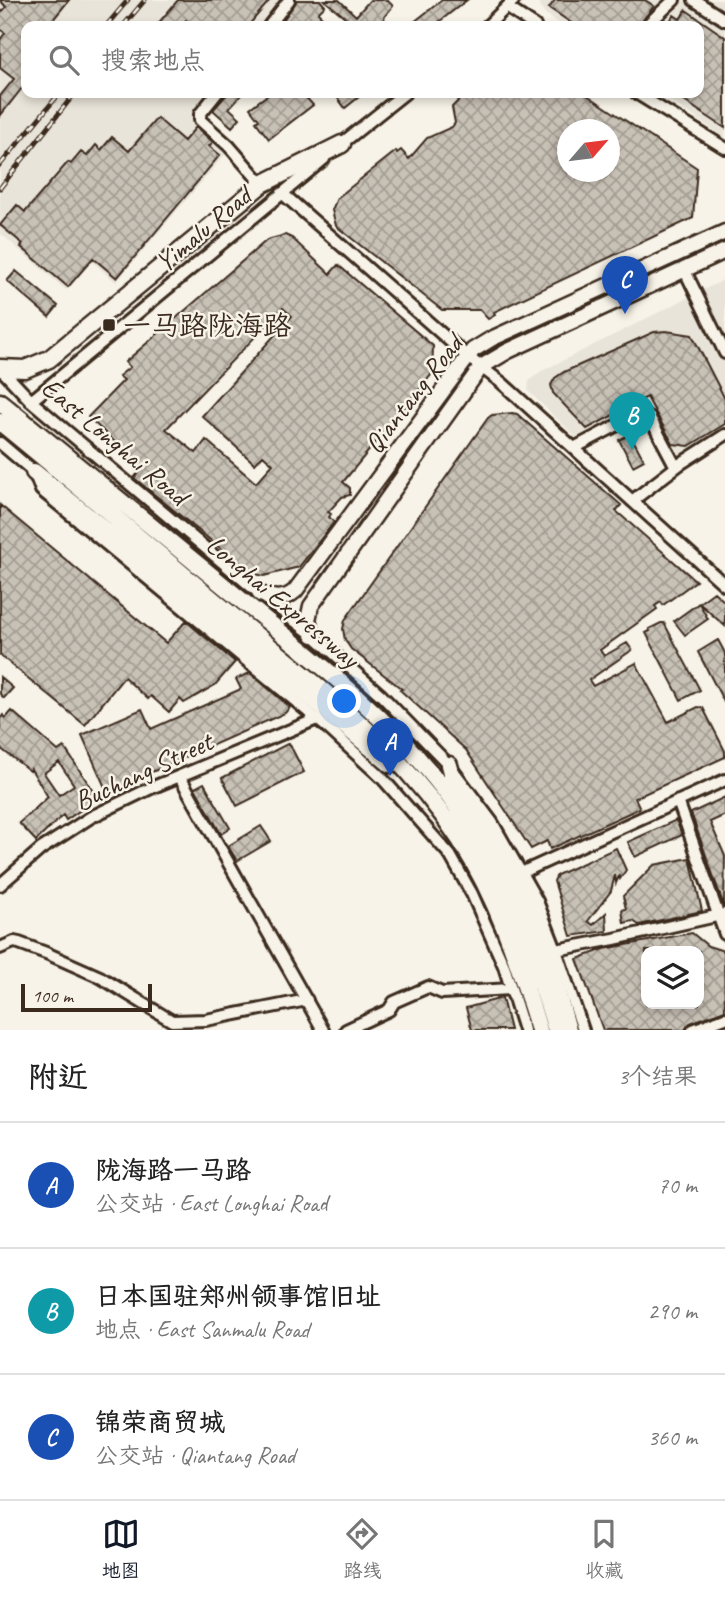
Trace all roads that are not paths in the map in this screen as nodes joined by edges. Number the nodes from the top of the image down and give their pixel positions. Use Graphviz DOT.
graph roads {
  1 [pos="289,0"];
  2 [pos="674,0"];
  3 [pos="694,0"];
  4 [pos="511,4"];
  5 [pos="725,20"];
  6 [pos="273,21"];
  7 [pos="492,21"];
  8 [pos="530,21"];
  9 [pos="651,21"];
  10 [pos="213,98"];
  11 [pos="399,98"];
  12 [pos="644,98"];
  13 [pos="342,144"];
  14 [pos="725,148"];
  15 [pos="261,184"];
  16 [pos="282,193"];
  17 [pos="725,232"];
  18 [pos="725,251"];
  19 [pos="685,271"];
  20 [pos="725,353"];
  21 [pos="468,357"];
  22 [pos="0,368"];
  23 [pos="481,368"];
  24 [pos="31,401"];
  25 [pos="0,402"];
  26 [pos="0,422"];
  27 [pos="725,435"];
  28 [pos="0,443"];
  29 [pos="574,448"];
  30 [pos="676,467"];
  31 [pos="34,472"];
  32 [pos="632,500"];
  33 [pos="725,585"];
  34 [pos="260,594"];
  35 [pos="313,635"];
  36 [pos="317,719"];
  37 [pos="449,765"];
  38 [pos="180,777"];
  39 [pos="725,780"];
  40 [pos="678,801"];
  41 [pos="450,825"];
  42 [pos="523,872"];
  43 [pos="0,885"];
  44 [pos="722,915"];
  45 [pos="725,934"];
  46 [pos="0,948"];
  47 [pos="556,950"];
  48 [pos="511,989"];
  49 [pos="307,1000"];
  50 [pos="725,1018"];
  51 [pos="175,1026"];
  52 [pos="323,1030"];
  53 [pos="346,1030"];
  54 [pos="524,1030"];
  55 [pos="539,1030"];
  56 [pos="556,1030"];
  57 [pos="569,1030"];
  58 [pos="583,1030"];
  59 [pos="693,1030"];
  1 -- 6 [label="street"];
  2 -- 9 [label="street"];
  3 -- 5 [label="street"];
  4 -- 7 [label="street"];
  4 -- 8 [label="street"];
  10 -- 15 [label="street"];
  11 -- 13 [label="street, Yimalu Road"];
  12 -- 14 [label="street"];
  13 -- 15 [label="highway"];
  13 -- 16 [label="street, Yimalu Road"];
  15 -- 22 [label="highway"];
  16 -- 21 [label="street"];
  16 -- 24 [label="street, Yimalu Road"];
  17 -- 21 [label="main road, Qiantang Road"];
  18 -- 19 [label="main road, Qiantang Road"];
  19 -- 20 [label="street"];
  19 -- 23 [label="main road, Qiantang Road"];
  21 -- 23 [label="street"];
  21 -- 34 [label="main road, Qiantang Road"];
  22 -- 24 [label="street, East Longhai Road"];
  23 -- 29 [label="street"];
  23 -- 35 [label="main road, Qiantang Road"];
  24 -- 34 [label="street, East Longhai Road"];
  25 -- 56 [label="highway, Longhai Expressway"];
  26 -- 41 [label="highway, Longhai Expressway"];
  27 -- 30 [label="street"];
  28 -- 31 [label="street"];
  29 -- 30 [label="street"];
  29 -- 32 [label="street"];
  30 -- 32 [label="street"];
  31 -- 36 [label="street"];
  31 -- 41 [label="highway"];
  32 -- 33 [label="street"];
  34 -- 35 [label="street, East Longhai Road"];
  35 -- 37 [label="street, East Longhai Road"];
  36 -- 38 [label="street, Buchang Street"];
  36 -- 48 [label="street"];
  37 -- 42 [label="street, East Longhai Road"];
  37 -- 57 [label="highway"];
  38 -- 43 [label="street, Buchang Street"];
  38 -- 49 [label="street"];
  39 -- 40 [label="street"];
  40 -- 42 [label="street"];
  40 -- 44 [label="street"];
  41 -- 55 [label="highway, Longhai Expressway"];
  42 -- 47 [label="street, East Longhai Road"];
  44 -- 45 [label="street"];
  44 -- 47 [label="street"];
  46 -- 51 [label="street"];
  47 -- 58 [label="street, East Longhai Road"];
  48 -- 53 [label="street"];
  48 -- 54 [label="street"];
  49 -- 51 [label="street"];
  49 -- 52 [label="street"];
  50 -- 59 [label="street"];
}
